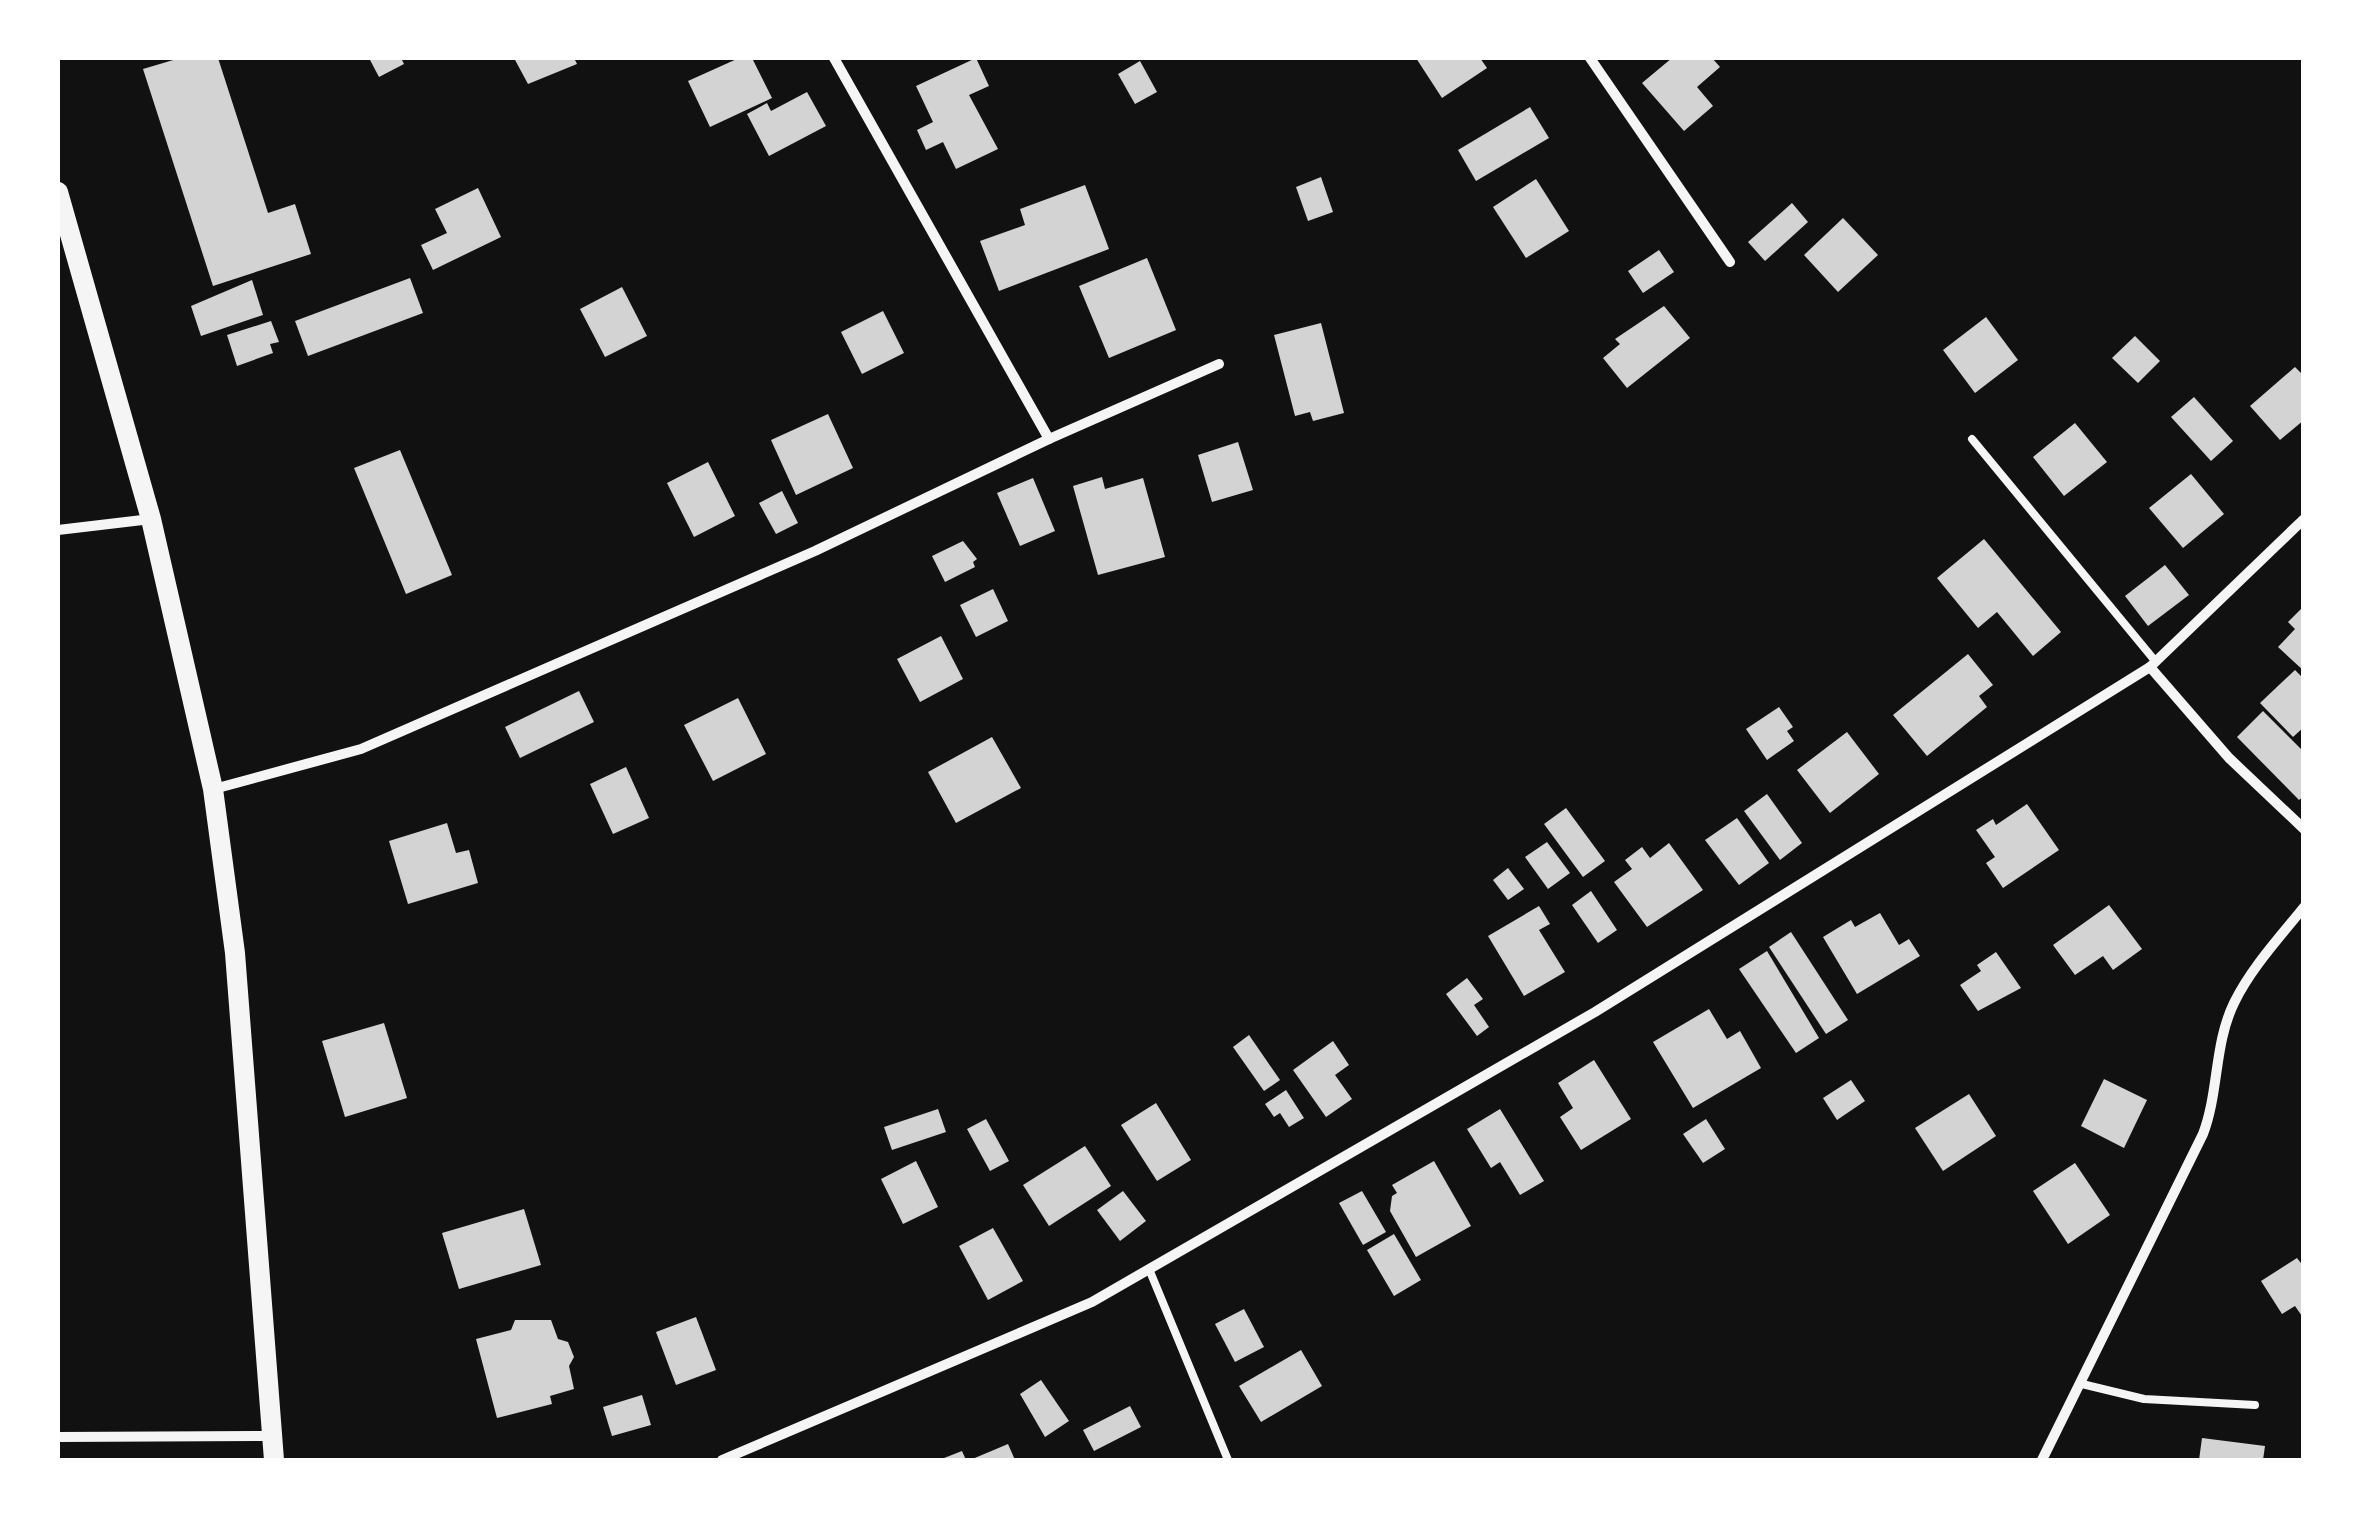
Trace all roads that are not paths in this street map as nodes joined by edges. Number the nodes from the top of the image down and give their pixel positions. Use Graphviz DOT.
graph roads {
  1 [pos="834,58"];
  2 [pos="1590,58"];
  3 [pos="58,192"];
  4 [pos="1730,262"];
  5 [pos="1219,364"];
  6 [pos="1048,439"];
  7 [pos="1972,439"];
  8 [pos="150,519"];
  9 [pos="2304,519"];
  10 [pos="58,530"];
  11 [pos="2153,664"];
  12 [pos="213,790"];
  13 [pos="2304,829"];
  14 [pos="2304,907"];
  15 [pos="1149,1269"];
  16 [pos="2082,1384"];
  17 [pos="2256,1405"];
  18 [pos="274,1436"];
  19 [pos="58,1437"];
  20 [pos="274,1460"];
  21 [pos="722,1460"];
  22 [pos="1228,1460"];
  23 [pos="2042,1460"];
  1 -- 6 [label="street"];
  2 -- 4 [label="street"];
  3 -- 8 [label="main road"];
  5 -- 6 [label="street"];
  6 -- 12 [label="street"];
  7 -- 11 [label="lane"];
  8 -- 10 [label="street"];
  8 -- 12 [label="main road"];
  9 -- 11 [label="street"];
  11 -- 13 [label="street"];
  11 -- 15 [label="street"];
  12 -- 18 [label="main road"];
  14 -- 16 [label="street"];
  15 -- 21 [label="street"];
  15 -- 22 [label="lane"];
  16 -- 17 [label="lane"];
  16 -- 23 [label="street"];
  18 -- 19 [label="street"];
  18 -- 20 [label="main road"];
}
